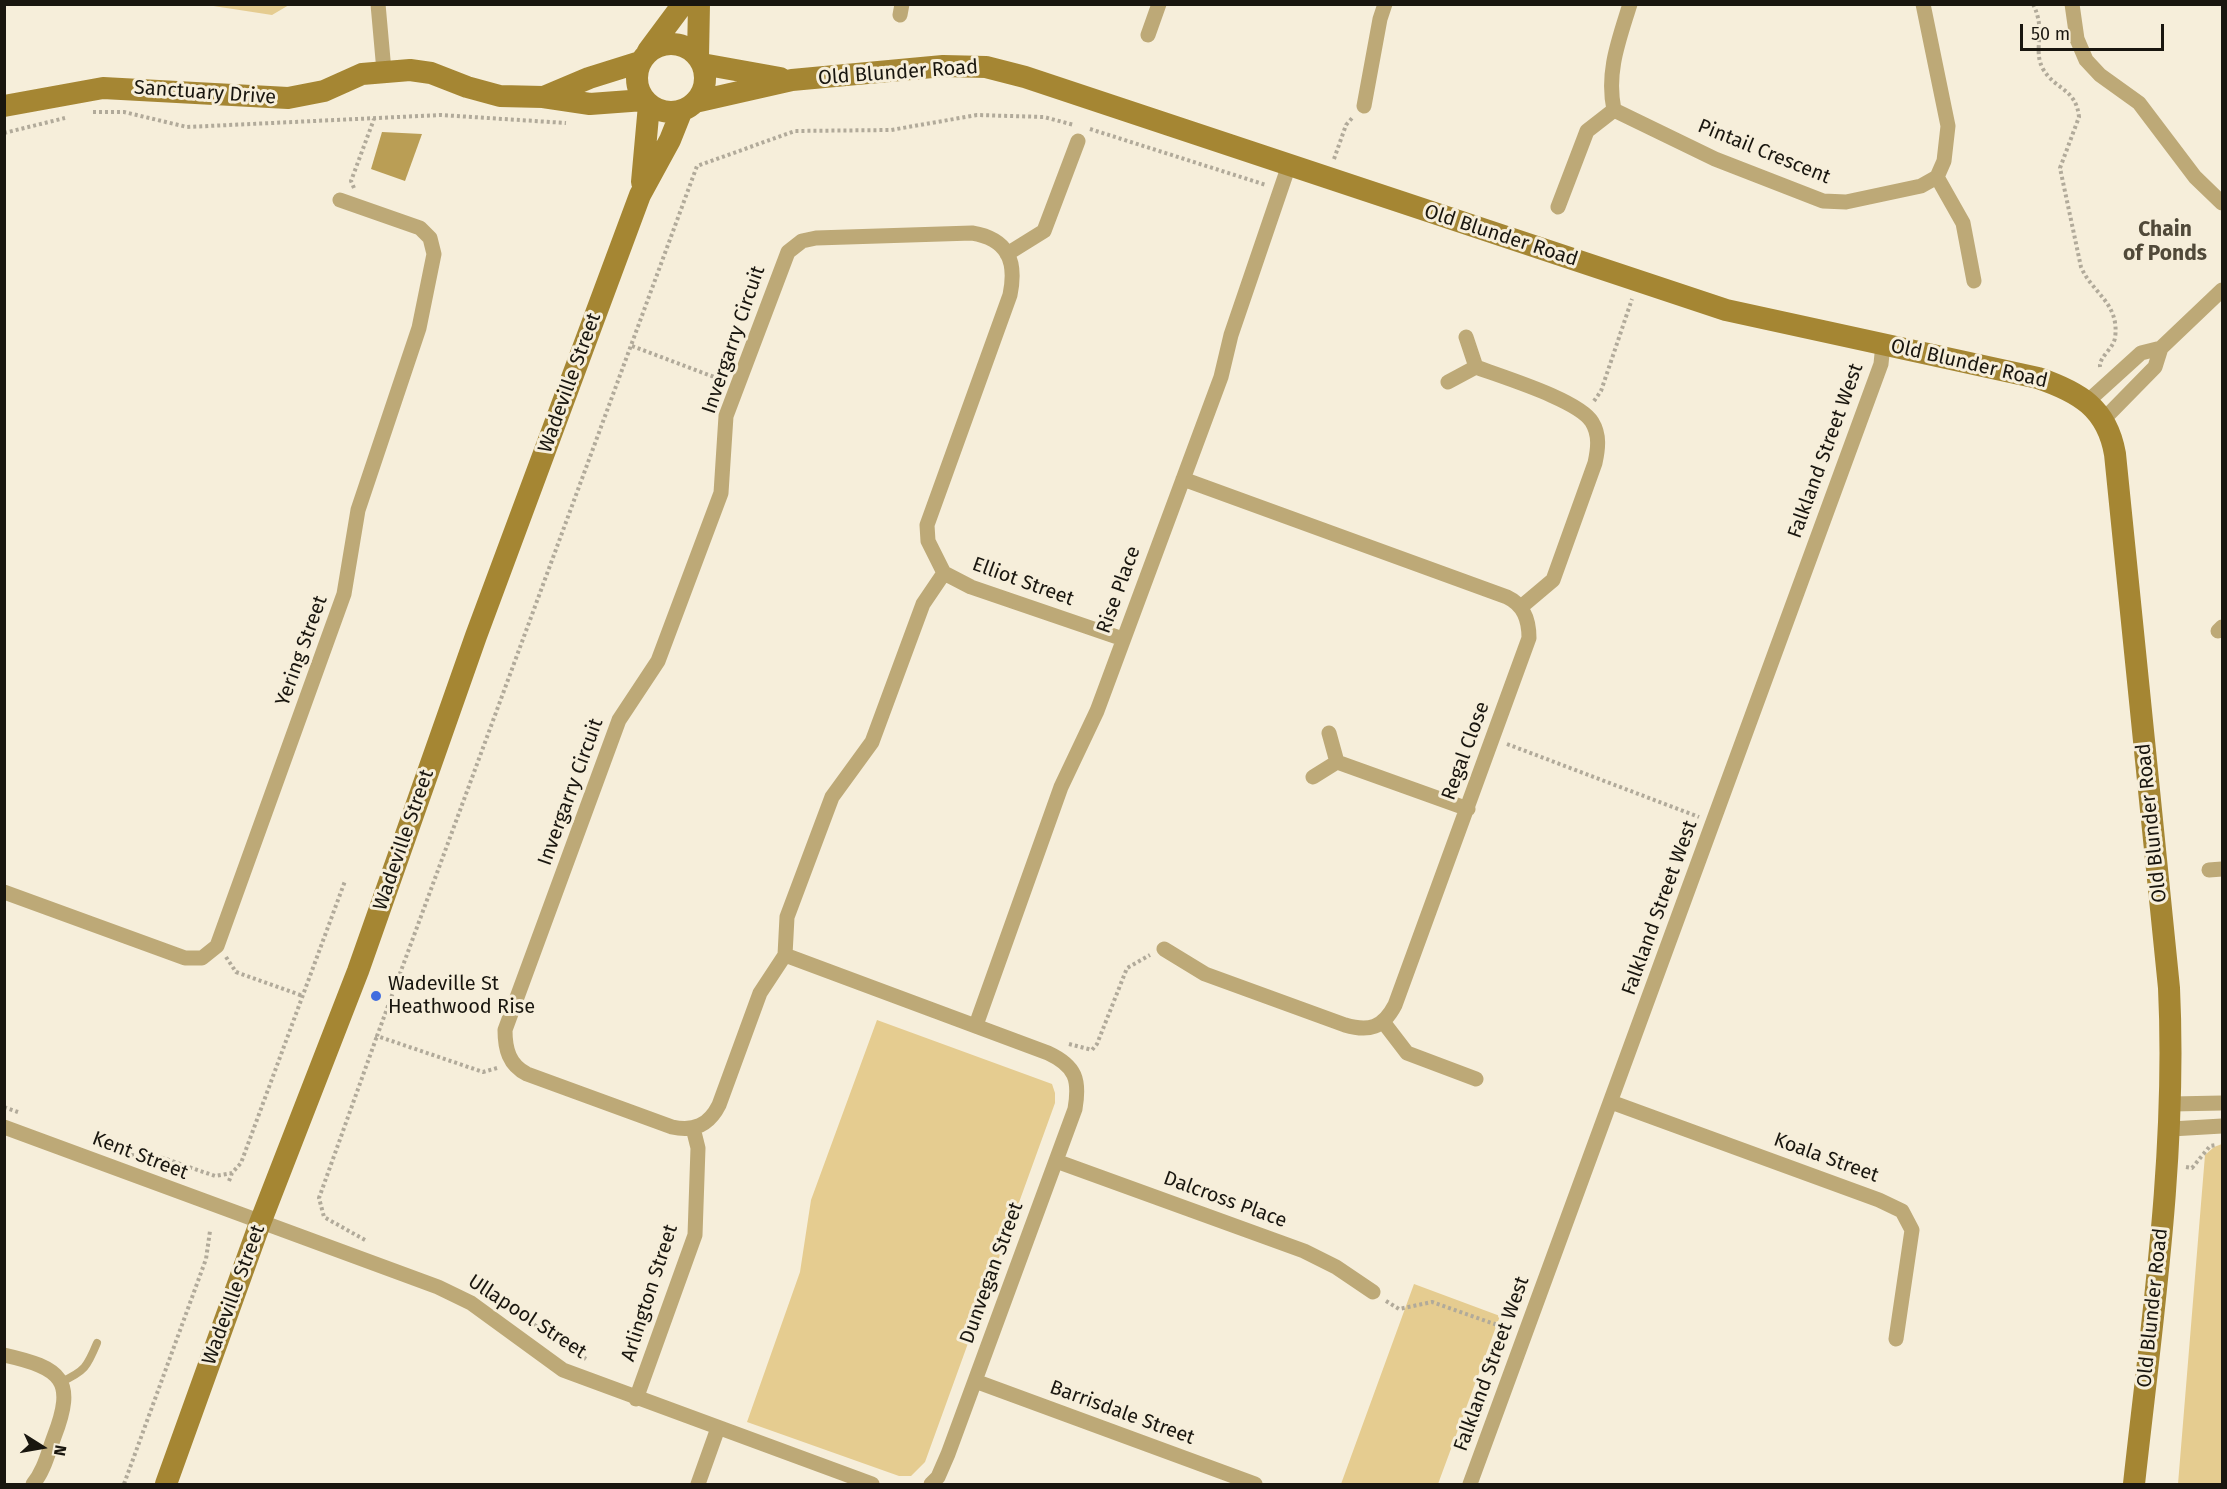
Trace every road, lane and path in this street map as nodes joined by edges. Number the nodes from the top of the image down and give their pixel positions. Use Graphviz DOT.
graph roads {
  1 [pos="378,4"];
  2 [pos="682,4"];
  3 [pos="699,4"];
  4 [pos="1159,4"];
  5 [pos="1385,4"];
  6 [pos="1630,4"];
  7 [pos="1923,4"];
  8 [pos="2033,4"];
  9 [pos="2072,4"];
  10 [pos="1149,35"];
  11 [pos="644,57"];
  12 [pos="700,61"];
  13 [pos="384,70"];
  14 [pos="792,80"];
  15 [pos="543,97"];
  16 [pos="646,102"];
  17 [pos="590,104"];
  18 [pos="4,106"];
  19 [pos="688,106"];
  20 [pos="1364,106"];
  21 [pos="1614,110"];
  22 [pos="86,112"];
  23 [pos="76,115"];
  24 [pos="374,119"];
  25 [pos="1077,125"];
  26 [pos="1088,128"];
  27 [pos="4,133"];
  28 [pos="1078,141"];
  29 [pos="1289,165"];
  30 [pos="1937,177"];
  31 [pos="1327,178"];
  32 [pos="1281,190"];
  33 [pos="640,195"];
  34 [pos="340,200"];
  35 [pos="2223,203"];
  36 [pos="362,207"];
  37 [pos="1558,207"];
  38 [pos="1007,254"];
  39 [pos="1638,281"];
  40 [pos="1974,281"];
  41 [pos="2223,290"];
  42 [pos="1466,337"];
  43 [pos="1883,344"];
  44 [pos="632,346"];
  45 [pos="2161,348"];
  46 [pos="1476,367"];
  47 [pos="2112,378"];
  48 [pos="1448,382"];
  49 [pos="737,386"];
  50 [pos="2087,402"];
  51 [pos="1584,414"];
  52 [pos="2104,419"];
  53 [pos="1183,479"];
  54 [pos="944,573"];
  55 [pos="1521,607"];
  56 [pos="1123,639"];
  57 [pos="1329,733"];
  58 [pos="1494,739"];
  59 [pos="1337,762"];
  60 [pos="1313,777"];
  61 [pos="1467,809"];
  62 [pos="1714,822"];
  63 [pos="345,880"];
  64 [pos="4,892"];
  65 [pos="1164,949"];
  66 [pos="213,952"];
  67 [pos="784,955"];
  68 [pos="303,996"];
  69 [pos="1384,1023"];
  70 [pos="976,1025"];
  71 [pos="377,1036"];
  72 [pos="1060,1041"];
  73 [pos="513,1063"];
  74 [pos="1476,1079"];
  75 [pos="1611,1102"];
  76 [pos="2223,1103"];
  77 [pos="2172,1104"];
  78 [pos="4,1107"];
  79 [pos="24,1114"];
  80 [pos="2223,1126"];
  81 [pos="4,1127"];
  82 [pos="693,1128"];
  83 [pos="2170,1129"];
  84 [pos="2223,1143"];
  85 [pos="124,1155"];
  86 [pos="1056,1161"];
  87 [pos="2168,1167"];
  88 [pos="232,1173"];
  89 [pos="229,1181"];
  90 [pos="260,1223"];
  91 [pos="210,1231"];
  92 [pos="369,1243"];
  93 [pos="1373,1292"];
  94 [pos="522,1317"];
  95 [pos="1526,1335"];
  96 [pos="1896,1339"];
  97 [pos="97,1343"];
  98 [pos="4,1355"];
  99 [pos="590,1361"];
  100 [pos="975,1381"];
  101 [pos="61,1382"];
  102 [pos="636,1399"];
  103 [pos="718,1428"];
  104 [pos="1228,1480"];
  105 [pos="33,1485"];
  106 [pos="124,1485"];
  107 [pos="166,1485"];
  108 [pos="698,1485"];
  109 [pos="872,1485"];
  110 [pos="931,1485"];
  111 [pos="1255,1485"];
  112 [pos="1470,1485"];
  113 [pos="2134,1485"];
  1 -- 13 [label="street"];
  2 -- 11 [label="main road"];
  3 -- 12 [label="main road"];
  4 -- 10 [label="street"];
  5 -- 20 [label="street"];
  6 -- 21 [label="street"];
  7 -- 30 [label="street"];
  8 -- 47 [label="path"];
  9 -- 35 [label="street"];
  11 -- 12 [label="main road"];
  11 -- 15 [label="main road, Sanctuary Drive"];
  11 -- 16 [label="main road"];
  12 -- 14 [label="main road, Old Blunder Road"];
  12 -- 19 [label="main road"];
  13 -- 15 [label="main road, Sanctuary Drive"];
  13 -- 18 [label="main road, Sanctuary Drive"];
  14 -- 19 [label="main road, Old Blunder Road"];
  14 -- 29 [label="main road, Old Blunder Road"];
  15 -- 17 [label="main road, Sanctuary Drive"];
  16 -- 17 [label="main road, Sanctuary Drive"];
  16 -- 19 [label="main road"];
  16 -- 33 [label="main road, Wadeville Street"];
  17 -- 24 [label="path"];
  19 -- 33 [label="main road, Wadeville Street"];
  20 -- 31 [label="path"];
  21 -- 30 [label="street, Pintail Crescent"];
  21 -- 37 [label="street"];
  22 -- 24 [label="path"];
  23 -- 27 [label="path"];
  24 -- 36 [label="path"];
  25 -- 44 [label="path"];
  26 -- 32 [label="path"];
  28 -- 38 [label="street"];
  29 -- 31 [label="main road, Old Blunder Road"];
  29 -- 32 [label="street, Rise Place"];
  30 -- 40 [label="street"];
  31 -- 39 [label="main road, Old Blunder Road"];
  32 -- 53 [label="street, Rise Place"];
  33 -- 90 [label="main road, Wadeville Street"];
  34 -- 36 [label="street, Yering Street"];
  36 -- 66 [label="street, Yering Street"];
  38 -- 49 [label="street, Invergarry Circuit"];
  38 -- 54 [label="street"];
  39 -- 43 [label="main road, Old Blunder Road"];
  39 -- 51 [label="path"];
  41 -- 45 [label="street"];
  42 -- 46 [label="street"];
  43 -- 50 [label="main road, Old Blunder Road"];
  43 -- 62 [label="street, Falkland Street West"];
  44 -- 49 [label="path"];
  44 -- 71 [label="path"];
  45 -- 47 [label="street"];
  45 -- 52 [label="street"];
  46 -- 48 [label="street"];
  46 -- 51 [label="street"];
  47 -- 50 [label="street"];
  49 -- 73 [label="street, Invergarry Circuit"];
  50 -- 52 [label="main road, Old Blunder Road"];
  51 -- 55 [label="street"];
  52 -- 77 [label="main road, Old Blunder Road"];
  53 -- 55 [label="street"];
  53 -- 56 [label="street, Rise Place"];
  54 -- 56 [label="street, Elliot Street"];
  54 -- 67 [label="street"];
  55 -- 58 [label="street, Regal Close"];
  56 -- 70 [label="street, Rise Place"];
  57 -- 59 [label="street"];
  58 -- 61 [label="street, Regal Close"];
  58 -- 62 [label="path"];
  59 -- 60 [label="street"];
  59 -- 61 [label="street"];
  61 -- 69 [label="street, Regal Close"];
  62 -- 75 [label="street, Falkland Street West"];
  63 -- 68 [label="path"];
  64 -- 66 [label="street"];
  65 -- 69 [label="street"];
  65 -- 72 [label="path"];
  66 -- 68 [label="path"];
  67 -- 70 [label="street"];
  67 -- 82 [label="street"];
  68 -- 88 [label="path"];
  69 -- 74 [label="street"];
  70 -- 86 [label="street, Dunvegan Street"];
  71 -- 73 [label="path"];
  71 -- 92 [label="path"];
  73 -- 82 [label="street"];
  75 -- 95 [label="street, Falkland Street West"];
  75 -- 96 [label="street, Koala Street"];
  76 -- 77 [label="street"];
  77 -- 83 [label="main road, Old Blunder Road"];
  78 -- 79 [label="path"];
  80 -- 83 [label="street"];
  81 -- 90 [label="street, Kent Street"];
  82 -- 102 [label="street, Arlington Street"];
  83 -- 87 [label="main road, Old Blunder Road"];
  84 -- 87 [label="path"];
  85 -- 88 [label="path"];
  86 -- 93 [label="street, Dalcross Place"];
  86 -- 100 [label="street, Dunvegan Street"];
  87 -- 113 [label="main road, Old Blunder Road"];
  88 -- 89 [label="path"];
  90 -- 102 [label="street, Ullapool Street"];
  90 -- 107 [label="main road, Wadeville Street"];
  91 -- 106 [label="path"];
  93 -- 95 [label="path"];
  94 -- 99 [label="path"];
  95 -- 112 [label="street, Falkland Street West"];
  97 -- 101 [label="lane"];
  98 -- 101 [label="street"];
  100 -- 104 [label="street, Barrisdale Street"];
  100 -- 110 [label="street, Dunvegan Street"];
  101 -- 105 [label="street"];
  102 -- 103 [label="street, Ullapool Street"];
  103 -- 108 [label="street"];
  103 -- 109 [label="street, Ullapool Street"];
  104 -- 111 [label="street, Barrisdale Street"];
}
